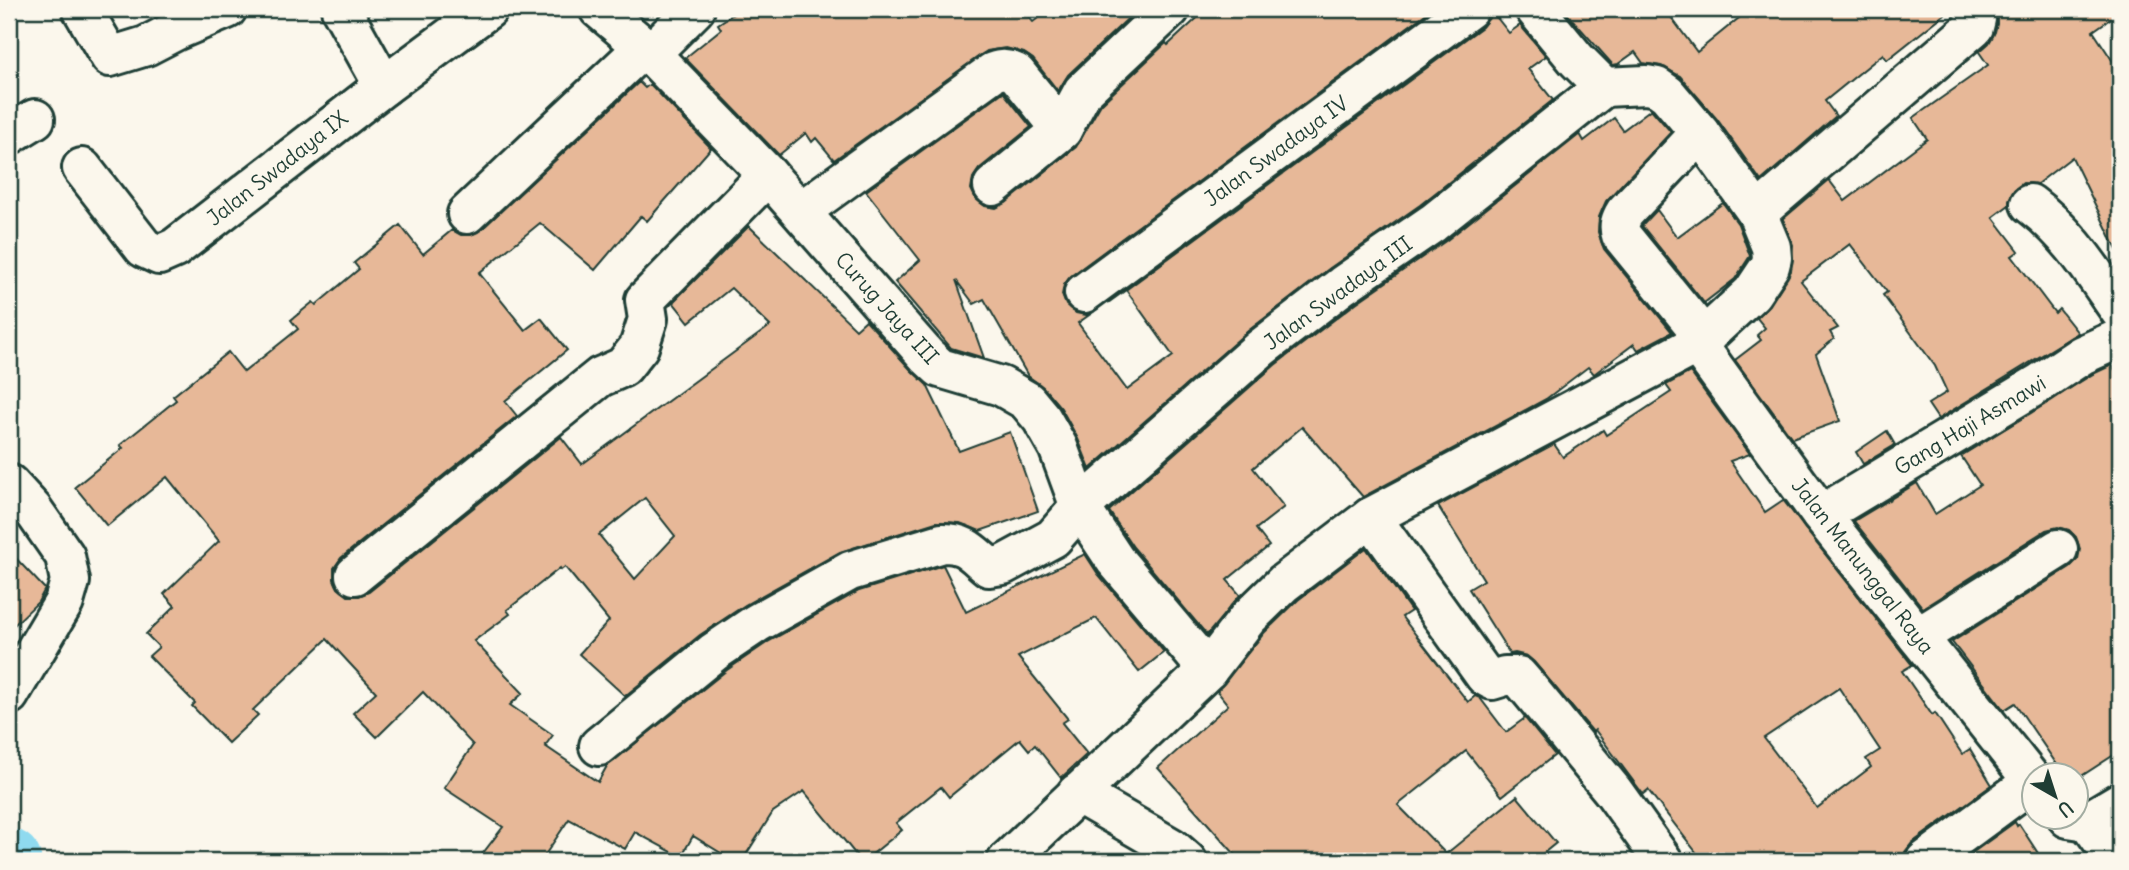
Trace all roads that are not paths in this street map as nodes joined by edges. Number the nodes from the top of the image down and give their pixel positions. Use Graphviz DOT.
graph roads {
  1 [pos="82,9"];
  2 [pos="227,9"];
  3 [pos="341,9"];
  4 [pos="488,9"];
  5 [pos="599,9"];
  6 [pos="695,9"];
  7 [pos="1170,9"];
  8 [pos="1469,9"];
  9 [pos="1535,9"];
  10 [pos="1973,9"];
  11 [pos="647,50"];
  12 [pos="384,86"];
  13 [pos="1604,87"];
  14 [pos="1062,130"];
  15 [pos="1700,133"];
  16 [pos="82,168"];
  17 [pos="768,175"];
  18 [pos="993,186"];
  19 [pos="2030,204"];
  20 [pos="801,211"];
  21 [pos="1757,213"];
  22 [pos="467,214"];
  23 [pos="1084,293"];
  24 [pos="2120,311"];
  25 [pos="2120,338"];
  26 [pos="1700,340"];
  27 [pos="9,484"];
  28 [pos="1080,507"];
  29 [pos="1821,515"];
  30 [pos="1371,517"];
  31 [pos="2058,549"];
  32 [pos="355,575"];
  33 [pos="1918,637"];
  34 [pos="1208,670"];
  35 [pos="9,695"];
  36 [pos="598,746"];
  37 [pos="2021,767"];
  38 [pos="2021,792"];
  39 [pos="1077,793"];
  40 [pos="2092,813"];
  41 [pos="1007,861"];
  42 [pos="1187,861"];
  43 [pos="1663,861"];
  44 [pos="1925,861"];
  45 [pos="2116,861"];
  1 -- 2 [label="street"];
  3 -- 12 [label="street"];
  4 -- 12 [label="street, Jalan Swadaya IX"];
  5 -- 11 [label="street, Curug Jaya III"];
  6 -- 11 [label="street"];
  7 -- 14 [label="street"];
  8 -- 23 [label="street, Jalan Swadaya IV"];
  9 -- 13 [label="street"];
  10 -- 21 [label="street"];
  11 -- 17 [label="street, Curug Jaya III"];
  11 -- 22 [label="street"];
  12 -- 16 [label="street, Jalan Swadaya IX"];
  13 -- 15 [label="street"];
  13 -- 28 [label="street, Jalan Swadaya III"];
  14 -- 18 [label="street"];
  14 -- 20 [label="street"];
  15 -- 21 [label="street"];
  15 -- 26 [label="street, Jalan Manunggal Raya"];
  17 -- 20 [label="street, Curug Jaya III"];
  17 -- 32 [label="street"];
  19 -- 24 [label="street"];
  20 -- 28 [label="street, Curug Jaya III"];
  21 -- 26 [label="street"];
  25 -- 29 [label="street, Gang Haji Asmawi"];
  26 -- 29 [label="street, Jalan Manunggal Raya"];
  26 -- 30 [label="street"];
  27 -- 35 [label="street"];
  28 -- 34 [label="street, Curug Jaya III"];
  28 -- 36 [label="street, Jalan Swadaya III"];
  29 -- 33 [label="street, Jalan Manunggal Raya"];
  30 -- 34 [label="street"];
  30 -- 43 [label="street"];
  31 -- 33 [label="street"];
  33 -- 37 [label="street, Jalan Manunggal Raya"];
  34 -- 39 [label="street"];
  38 -- 44 [label="street"];
  39 -- 41 [label="street"];
  39 -- 42 [label="street"];
  40 -- 45 [label="street"];
}
